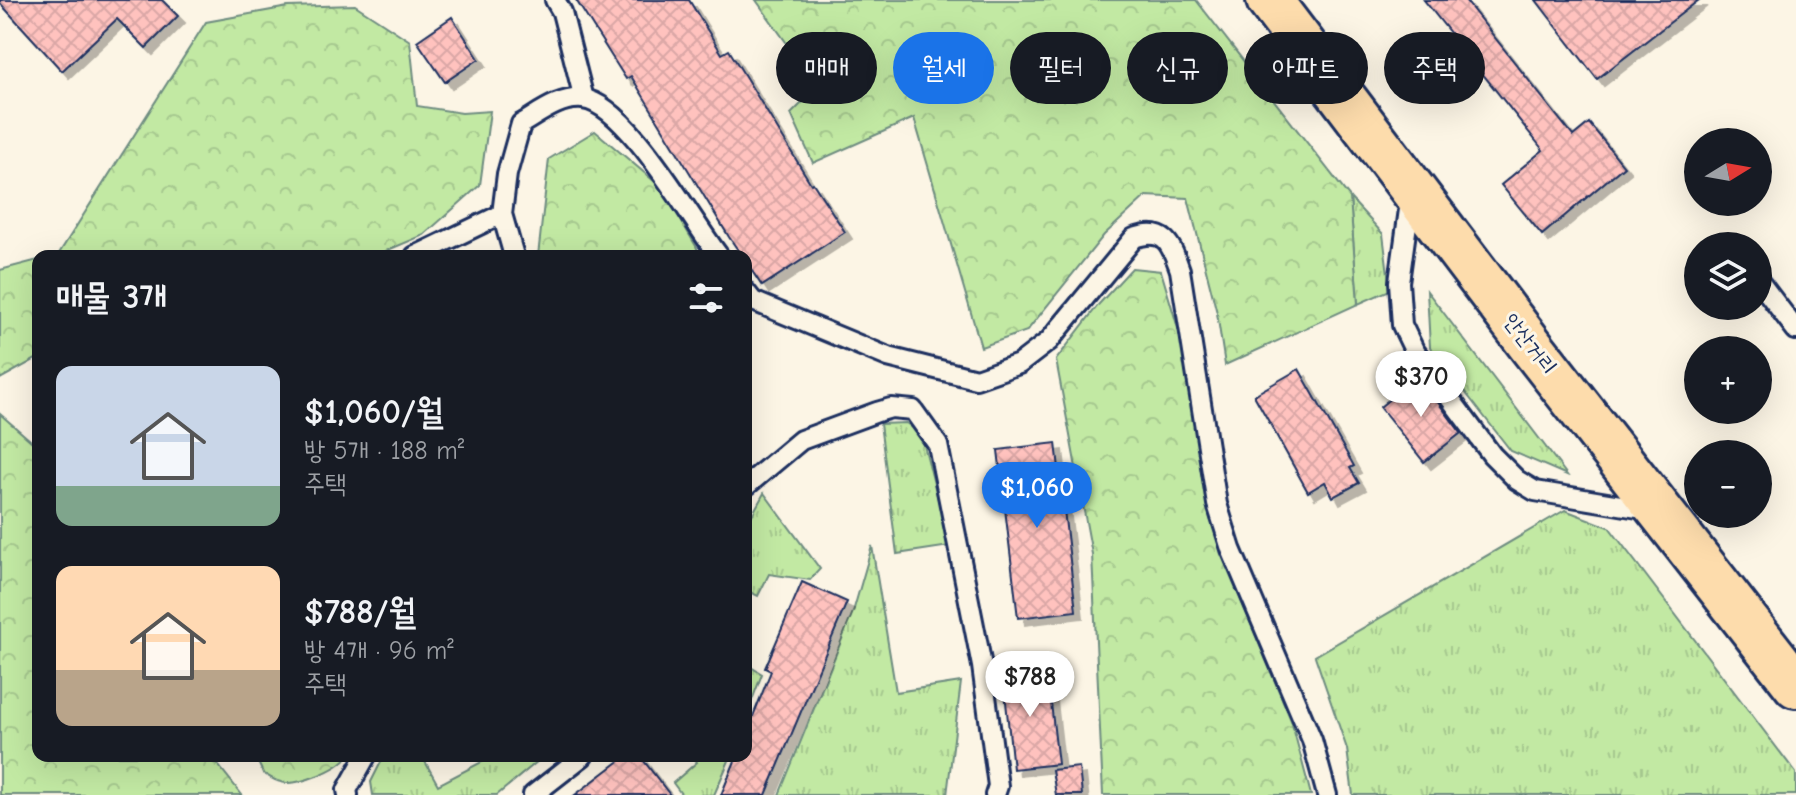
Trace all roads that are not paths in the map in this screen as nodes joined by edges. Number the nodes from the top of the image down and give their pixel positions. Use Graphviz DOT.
graph roads {
  1 [pos="555,0"];
  2 [pos="1269,0"];
  3 [pos="584,99"];
  4 [pos="1412,188"];
  5 [pos="502,214"];
  6 [pos="427,250"];
  7 [pos="512,250"];
  8 [pos="715,250"];
  9 [pos="1772,298"];
  10 [pos="752,300"];
  11 [pos="1796,330"];
  12 [pos="752,481"];
  13 [pos="1660,511"];
  14 [pos="1796,685"];
  15 [pos="363,762"];
  16 [pos="575,762"];
  17 [pos="348,795"];
  18 [pos="533,795"];
  19 [pos="995,795"];
  20 [pos="1327,795"];
  1 -- 3 [label="lane"];
  2 -- 4 [label="main road, 안산거리"];
  3 -- 5 [label="lane"];
  3 -- 8 [label="lane"];
  4 -- 13 [label="main road, 안산거리"];
  4 -- 13 [label="lane"];
  5 -- 6 [label="lane"];
  5 -- 7 [label="lane"];
  9 -- 11 [label="lane"];
  10 -- 20 [label="lane"];
  12 -- 19 [label="lane"];
  13 -- 14 [label="main road, 안산거리"];
  15 -- 17 [label="lane"];
  16 -- 18 [label="lane"];
}
